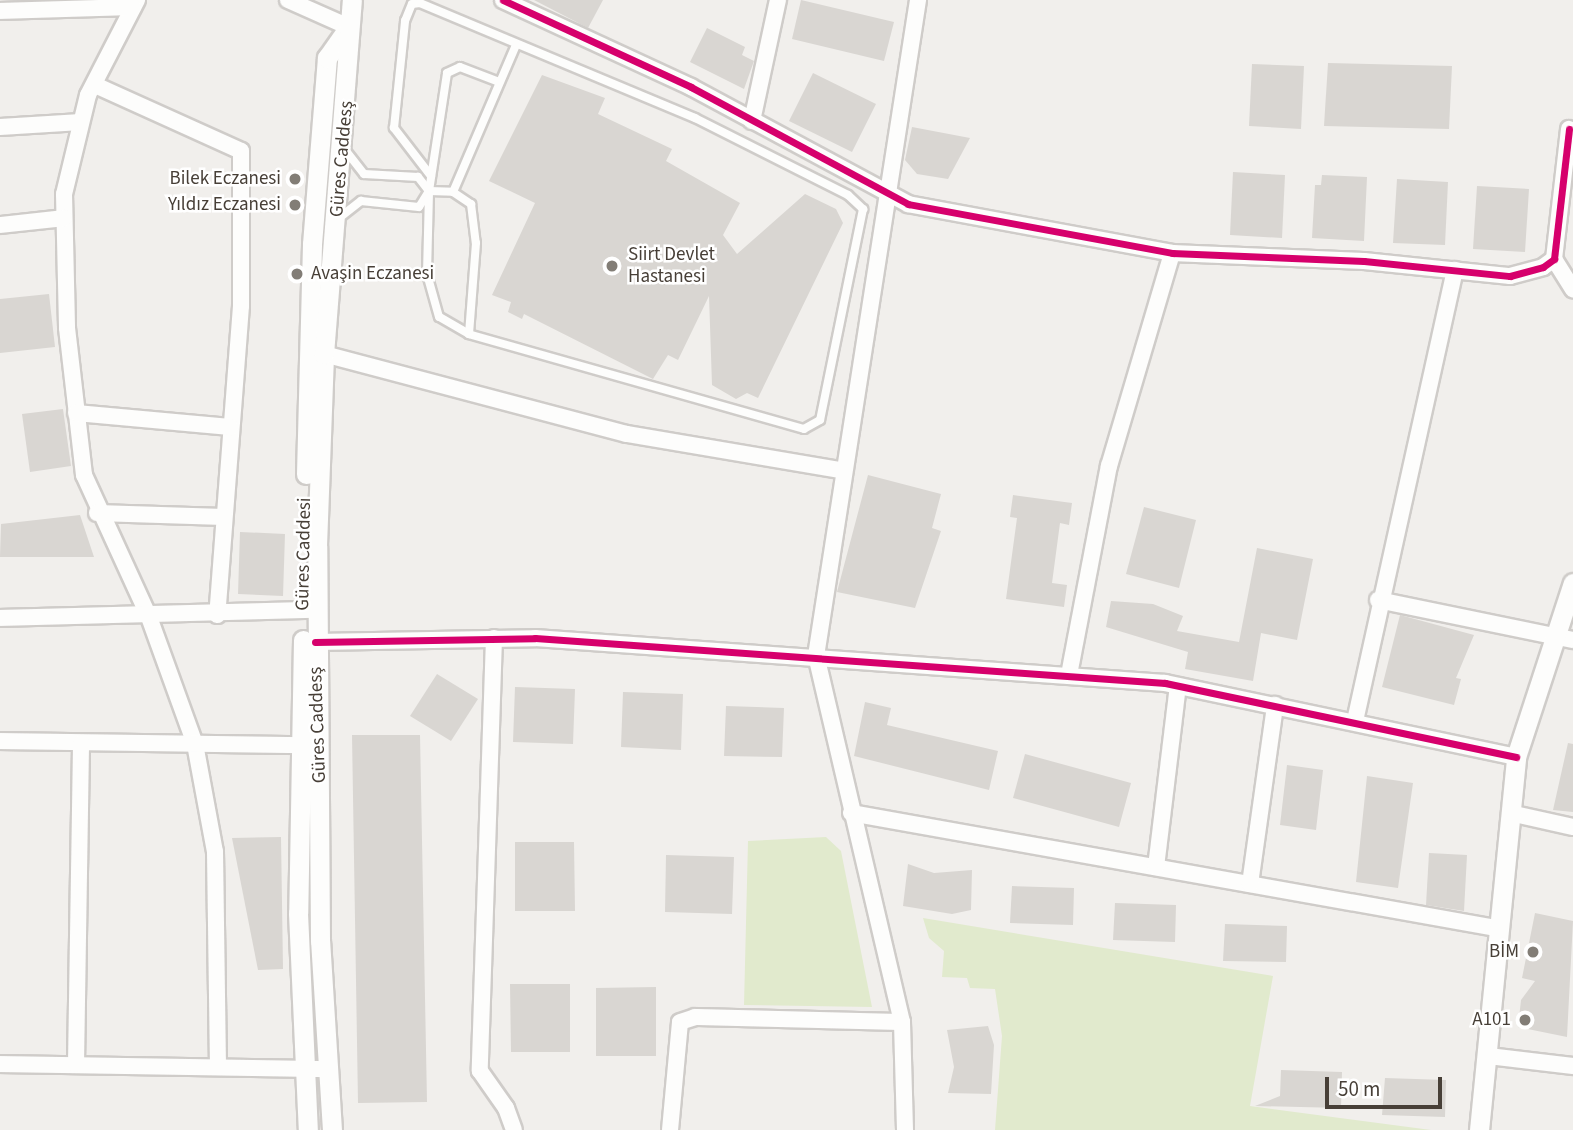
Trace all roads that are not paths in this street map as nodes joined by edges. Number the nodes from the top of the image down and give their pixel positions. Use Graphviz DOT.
graph roads {
  1 [pos="288,0"];
  2 [pos="352,0"];
  3 [pos="503,0"];
  4 [pos="778,0"];
  5 [pos="918,0"];
  6 [pos="135,3"];
  7 [pos="0,10"];
  8 [pos="349,27"];
  9 [pos="516,45"];
  10 [pos="499,82"];
  11 [pos="95,85"];
  12 [pos="752,121"];
  13 [pos="81,122"];
  14 [pos="0,127"];
  15 [pos="1569,129"];
  16 [pos="344,148"];
  17 [pos="431,176"];
  18 [pos="429,191"];
  19 [pos="453,192"];
  20 [pos="887,195"];
  21 [pos="64,218"];
  22 [pos="337,220"];
  23 [pos="0,225"];
  24 [pos="1172,253"];
  25 [pos="1554,259"];
  26 [pos="1455,270"];
  27 [pos="1573,290"];
  28 [pos="469,334"];
  29 [pos="324,354"];
  30 [pos="76,413"];
  31 [pos="230,427"];
  32 [pos="841,470"];
  33 [pos="97,513"];
  34 [pos="224,517"];
  35 [pos="1573,583"];
  36 [pos="1378,600"];
  37 [pos="309,610"];
  38 [pos="217,615"];
  39 [pos="149,617"];
  40 [pos="0,618"];
  41 [pos="1554,632"];
  42 [pos="494,639"];
  43 [pos="1573,640"];
  44 [pos="315,642"];
  45 [pos="816,656"];
  46 [pos="1069,675"];
  47 [pos="1178,685"];
  48 [pos="1275,705"];
  49 [pos="1355,721"];
  50 [pos="0,741"];
  51 [pos="81,743"];
  52 [pos="195,744"];
  53 [pos="299,745"];
  54 [pos="1516,757"];
  55 [pos="851,813"];
  56 [pos="1510,813"];
  57 [pos="1573,827"];
  58 [pos="1156,867"];
  59 [pos="1251,884"];
  60 [pos="1501,929"];
  61 [pos="902,1022"];
  62 [pos="1488,1056"];
  63 [pos="0,1064"];
  64 [pos="76,1064"];
  65 [pos="218,1065"];
  66 [pos="1573,1066"];
  67 [pos="315,1069"];
  68 [pos="308,1130"];
  69 [pos="332,1130"];
  70 [pos="513,1130"];
  71 [pos="670,1130"];
  72 [pos="905,1130"];
  73 [pos="1479,1130"];
  1 -- 8 [label="street"];
  2 -- 8 [label="street, Güres Caddesş"];
  3 -- 12 [label="street"];
  4 -- 12 [label="street"];
  5 -- 20 [label="street"];
  6 -- 7 [label="street"];
  6 -- 11 [label="street"];
  8 -- 16 [label="street, Güres Caddesş"];
  8 -- 37 [label="street, Güres Caddesi"];
  9 -- 10 [label="lane"];
  9 -- 17 [label="lane"];
  9 -- 28 [label="lane"];
  10 -- 17 [label="lane"];
  10 -- 19 [label="lane"];
  11 -- 13 [label="street"];
  11 -- 31 [label="street"];
  12 -- 20 [label="street"];
  13 -- 14 [label="street"];
  13 -- 21 [label="street"];
  15 -- 25 [label="street"];
  16 -- 18 [label="lane"];
  16 -- 22 [label="street, Güres Caddesş"];
  17 -- 18 [label="lane"];
  18 -- 19 [label="lane"];
  18 -- 22 [label="lane"];
  18 -- 28 [label="lane"];
  19 -- 28 [label="lane"];
  20 -- 24 [label="street"];
  20 -- 32 [label="street"];
  21 -- 23 [label="street"];
  21 -- 30 [label="street"];
  22 -- 29 [label="street, Güres Caddesş"];
  24 -- 26 [label="street"];
  24 -- 46 [label="street"];
  25 -- 26 [label="street"];
  25 -- 27 [label="street"];
  26 -- 36 [label="street"];
  29 -- 32 [label="street"];
  29 -- 37 [label="street, Güres Caddesş"];
  30 -- 31 [label="street"];
  30 -- 33 [label="street"];
  31 -- 34 [label="street"];
  32 -- 45 [label="street"];
  33 -- 34 [label="street"];
  33 -- 39 [label="street"];
  34 -- 38 [label="street"];
  35 -- 41 [label="street"];
  36 -- 41 [label="street"];
  36 -- 49 [label="street"];
  37 -- 38 [label="street"];
  37 -- 44 [label="street, Güres Caddesş"];
  37 -- 53 [label="street, Güres Caddesi"];
  38 -- 39 [label="street"];
  39 -- 40 [label="street"];
  39 -- 52 [label="street"];
  41 -- 43 [label="street"];
  41 -- 54 [label="street"];
  42 -- 44 [label="street"];
  42 -- 45 [label="street"];
  42 -- 70 [label="street"];
  44 -- 67 [label="street, Güres Caddesş"];
  45 -- 46 [label="street"];
  45 -- 55 [label="street"];
  46 -- 47 [label="street"];
  47 -- 48 [label="street"];
  47 -- 58 [label="street"];
  48 -- 49 [label="street"];
  48 -- 59 [label="street"];
  49 -- 54 [label="street"];
  50 -- 51 [label="street"];
  51 -- 52 [label="street"];
  51 -- 64 [label="street"];
  52 -- 53 [label="street"];
  52 -- 65 [label="street"];
  53 -- 67 [label="street, Güres Caddesi"];
  54 -- 56 [label="street"];
  55 -- 58 [label="street"];
  55 -- 61 [label="street"];
  56 -- 57 [label="street"];
  56 -- 60 [label="street"];
  58 -- 59 [label="street"];
  59 -- 60 [label="street"];
  60 -- 62 [label="street"];
  61 -- 71 [label="street"];
  61 -- 72 [label="street"];
  62 -- 66 [label="street"];
  62 -- 73 [label="street"];
  63 -- 64 [label="street"];
  64 -- 65 [label="street"];
  65 -- 67 [label="street"];
  67 -- 68 [label="street, Güres Caddesi"];
  67 -- 69 [label="street, Güres Caddesş"];
}
